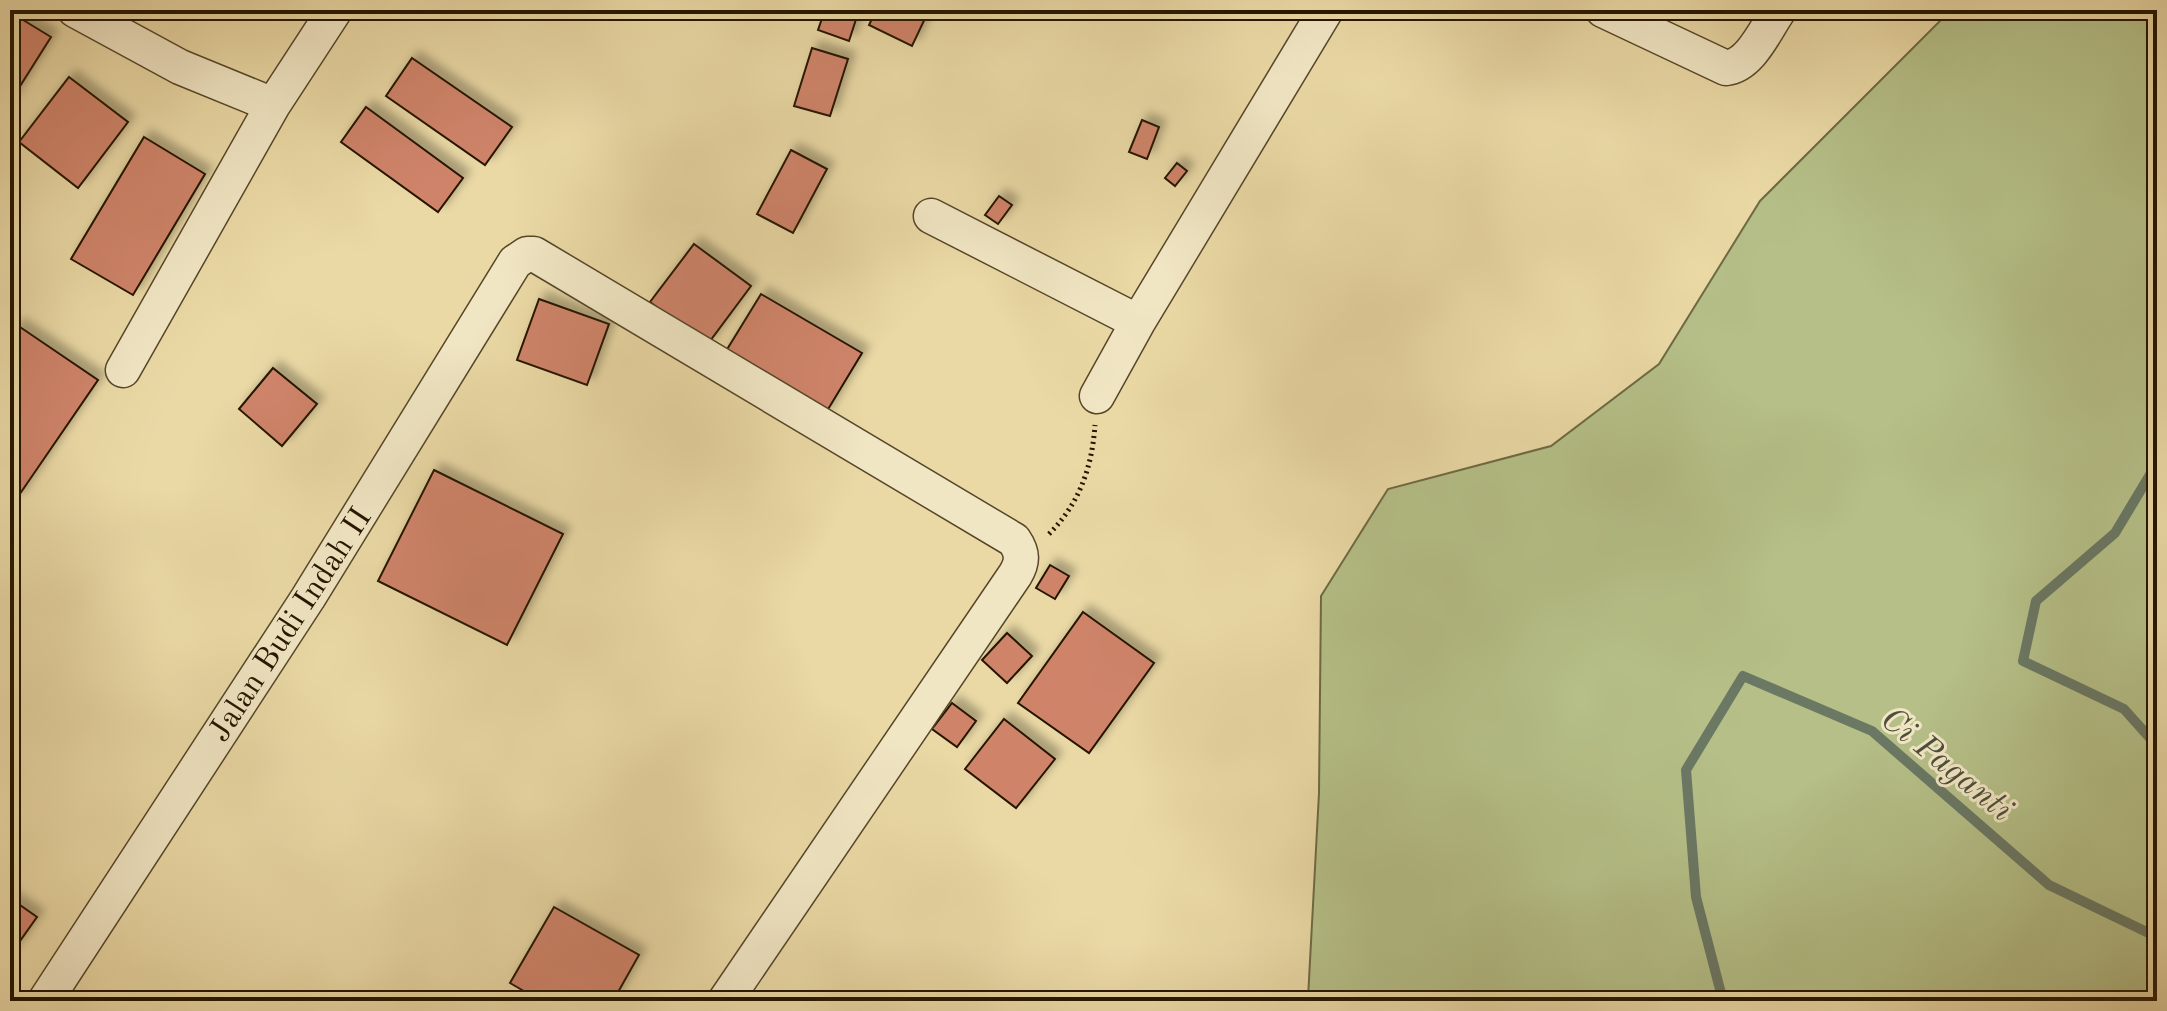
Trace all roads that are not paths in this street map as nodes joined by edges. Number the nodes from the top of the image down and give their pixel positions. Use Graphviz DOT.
graph roads {
  1 [pos="75,10"];
  2 [pos="335,10"];
  3 [pos="1326,10"];
  4 [pos="1603,10"];
  5 [pos="1779,10"];
  6 [pos="273,105"];
  7 [pos="931,216"];
  8 [pos="1138,322"];
  9 [pos="123,370"];
  10 [pos="1097,396"];
  11 [pos="45,1001"];
  12 [pos="725,1001"];
  1 -- 6 [label="street"];
  2 -- 6 [label="street"];
  3 -- 8 [label="street"];
  4 -- 5 [label="street"];
  6 -- 9 [label="street"];
  7 -- 8 [label="street"];
  8 -- 10 [label="street"];
  11 -- 12 [label="street, Jalan Budi Indah II"];
}
